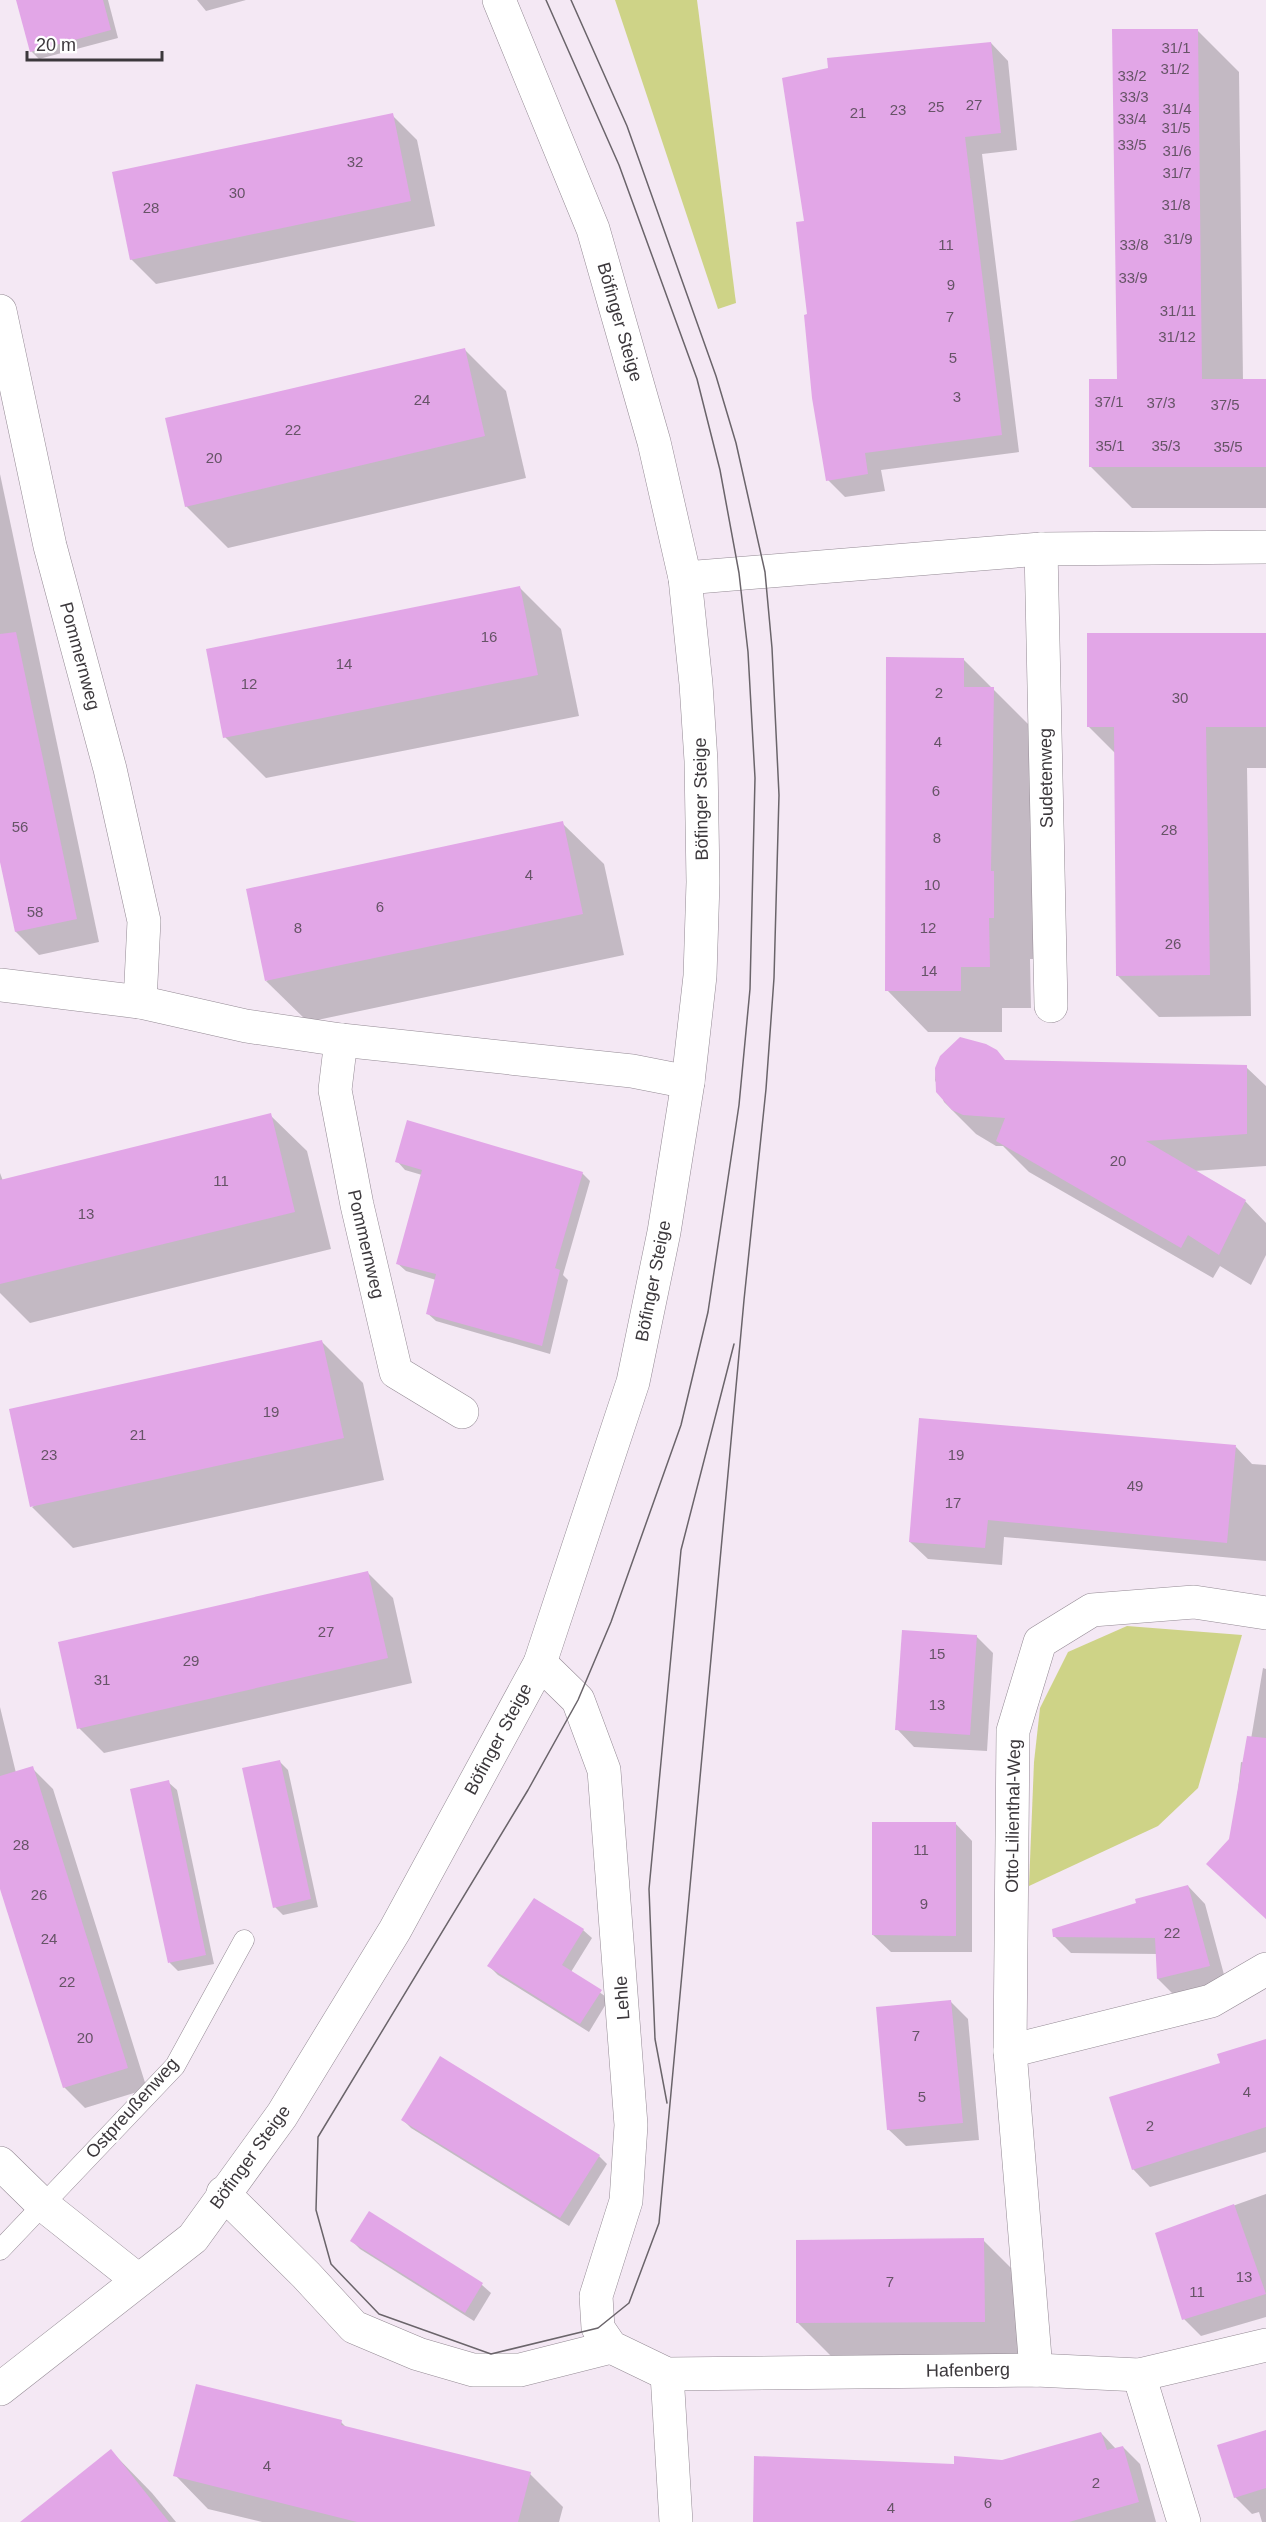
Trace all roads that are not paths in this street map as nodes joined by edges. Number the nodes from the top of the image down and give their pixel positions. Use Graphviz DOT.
graph roads {
  1 [pos="499,0"];
  2 [pos="0,311"];
  3 [pos="1266,547"];
  4 [pos="1041,549"];
  5 [pos="685,578"];
  6 [pos="0,985"];
  7 [pos="140,1002"];
  8 [pos="1052,1006"];
  9 [pos="341,1040"];
  10 [pos="688,1082"];
  11 [pos="462,1412"];
  12 [pos="1266,1613"];
  13 [pos="540,1663"];
  14 [pos="244,1940"];
  15 [pos="1266,1969"];
  16 [pos="1010,2051"];
  17 [pos="0,2163"];
  18 [pos="223,2193"];
  19 [pos="42,2204"];
  20 [pos="0,2250"];
  21 [pos="138,2280"];
  22 [pos="1266,2345"];
  23 [pos="611,2347"];
  24 [pos="1036,2370"];
  25 [pos="667,2374"];
  26 [pos="1139,2375"];
  27 [pos="0,2389"];
  28 [pos="676,2522"];
  29 [pos="1184,2522"];
  1 -- 5 [label="street, Böfinger Steige"];
  2 -- 7 [label="street, Pommernweg"];
  3 -- 4 [label="street"];
  4 -- 5 [label="street"];
  4 -- 8 [label="street, Sudetenweg"];
  5 -- 10 [label="street, Böfinger Steige"];
  6 -- 7 [label="street"];
  7 -- 9 [label="street"];
  9 -- 10 [label="street"];
  9 -- 11 [label="street, Pommernweg"];
  10 -- 13 [label="street, Böfinger Steige"];
  12 -- 16 [label="street, Otto-Lilienthal-Weg"];
  13 -- 18 [label="street, Böfinger Steige"];
  13 -- 23 [label="street, Lehle"];
  14 -- 19 [label="lane, Ostpreußenweg"];
  15 -- 16 [label="street"];
  16 -- 24 [label="street, Otto-Lilienthal-Weg"];
  17 -- 19 [label="street"];
  18 -- 21 [label="street, Böfinger Steige"];
  18 -- 23 [label="street"];
  19 -- 20 [label="lane, Ostpreußenweg"];
  19 -- 21 [label="street"];
  21 -- 27 [label="street, Böfinger Steige"];
  22 -- 26 [label="street, Hafenberg"];
  23 -- 25 [label="street"];
  24 -- 25 [label="street, Hafenberg"];
  24 -- 26 [label="street, Hafenberg"];
  25 -- 28 [label="street"];
  26 -- 29 [label="street"];
}
